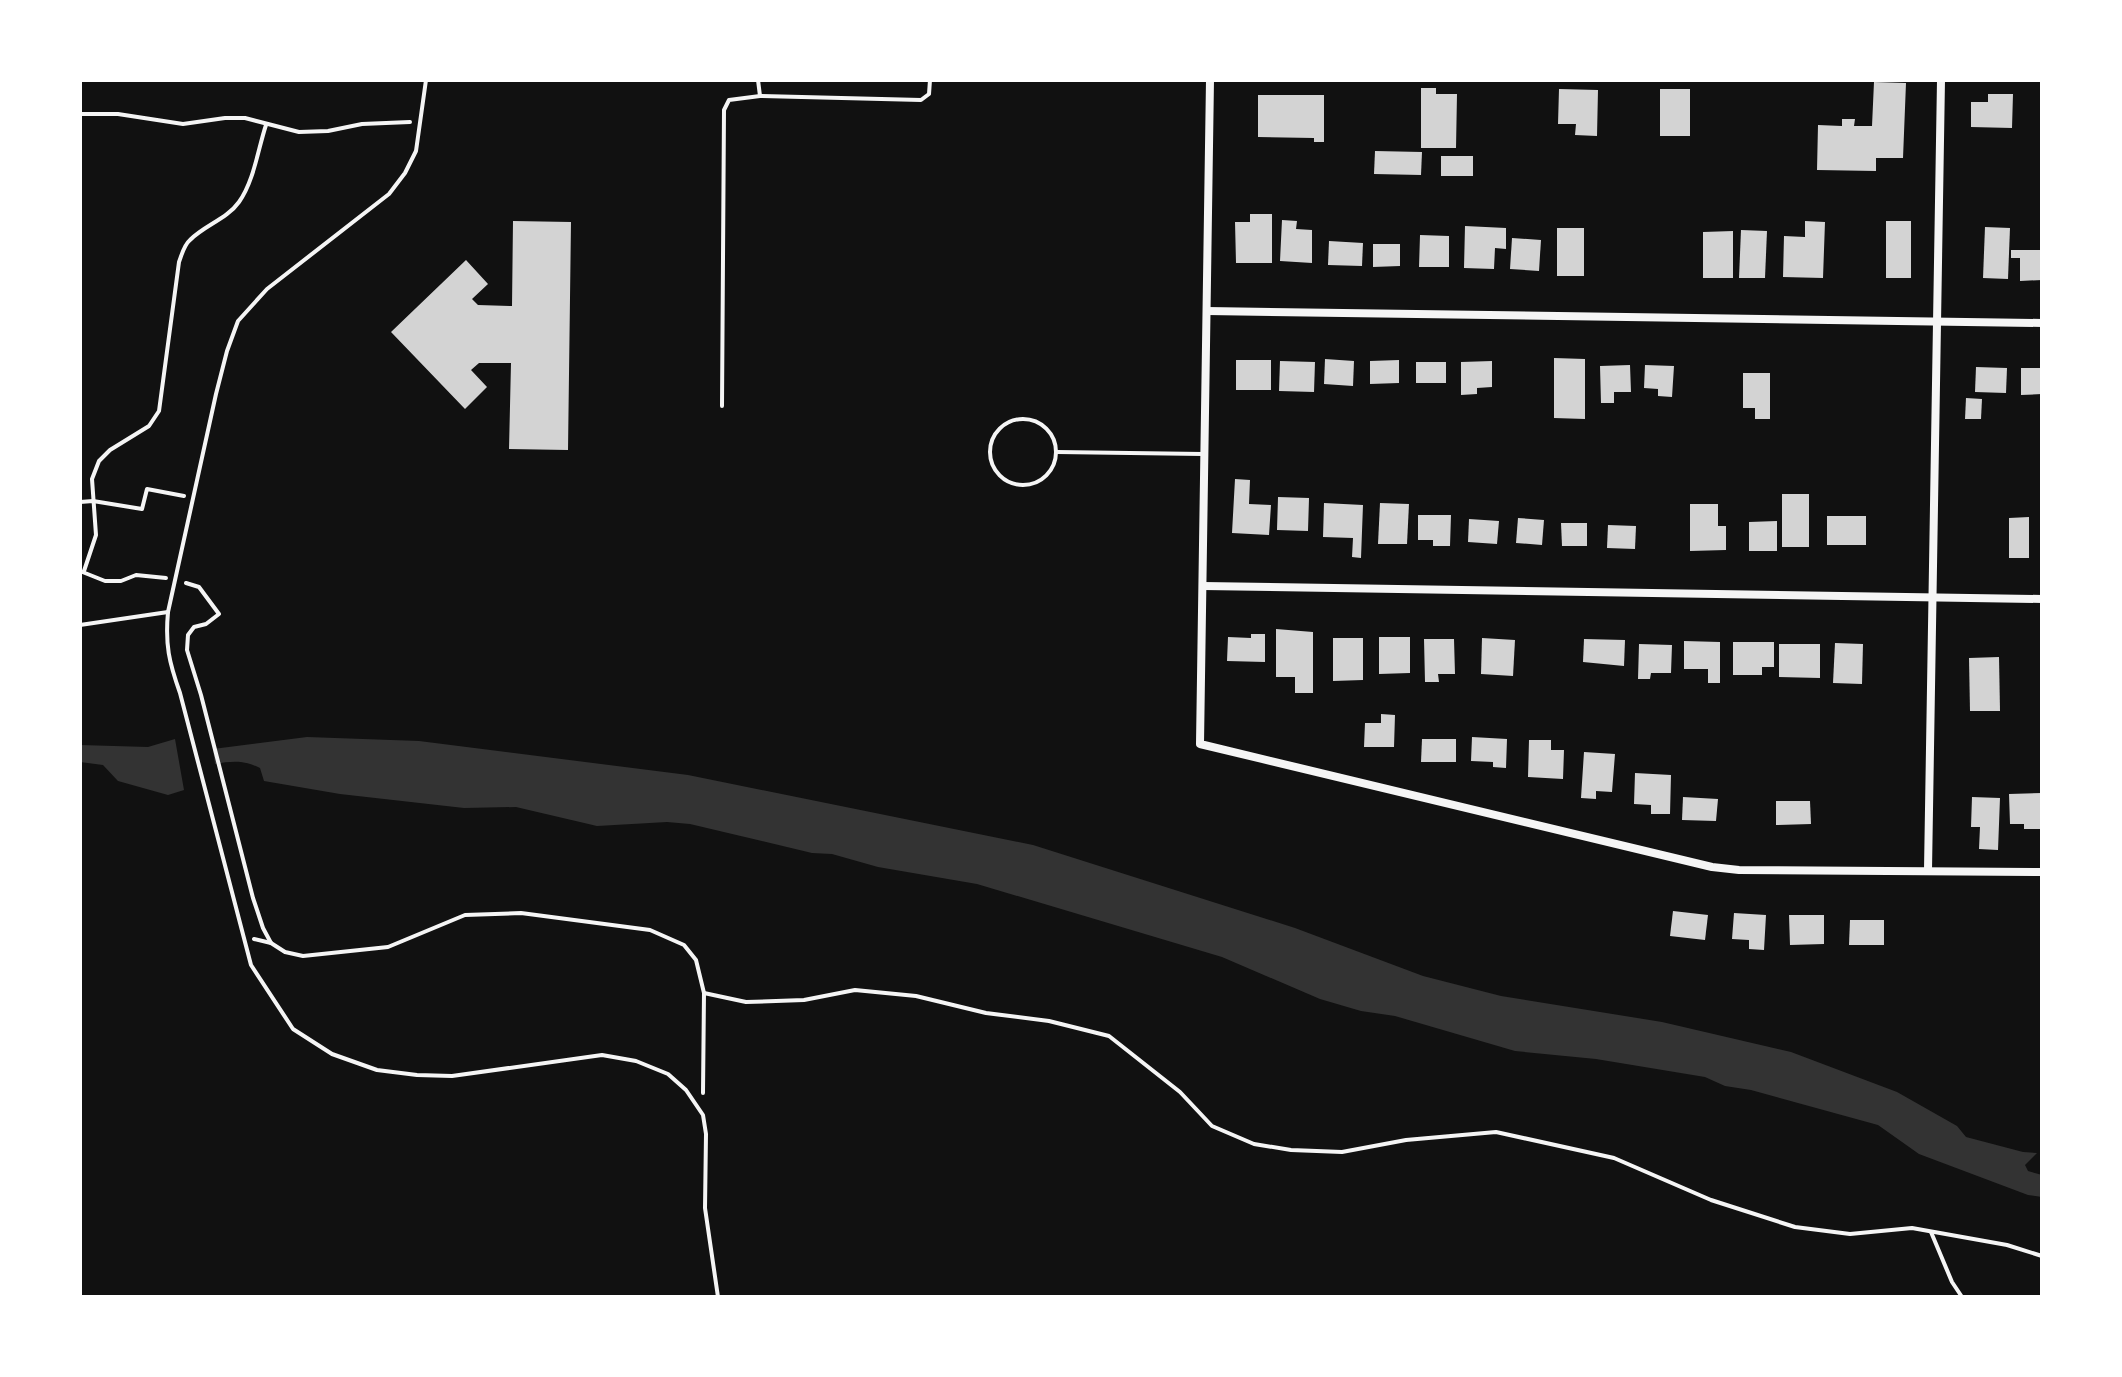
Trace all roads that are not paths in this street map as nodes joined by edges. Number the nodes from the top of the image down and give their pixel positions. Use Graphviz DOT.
graph roads {
  1 [pos="426,80"];
  2 [pos="758,80"];
  3 [pos="930,80"];
  4 [pos="1210,80"];
  5 [pos="1941,80"];
  6 [pos="760,96"];
  7 [pos="1207,311"];
  8 [pos="1936,321"];
  9 [pos="2042,323"];
  10 [pos="722,406"];
  11 [pos="1057,452"];
  12 [pos="1205,454"];
  13 [pos="1203,586"];
  14 [pos="1933,597"];
  15 [pos="2042,599"];
  16 [pos="168,612"];
  17 [pos="80,625"];
  18 [pos="1928,870"];
  19 [pos="2042,872"];
  20 [pos="718,1297"];
  1 -- 16 [label="lane"];
  2 -- 6 [label="lane"];
  3 -- 6 [label="lane"];
  4 -- 7 [label="street"];
  5 -- 8 [label="street"];
  6 -- 10 [label="lane"];
  7 -- 8 [label="street"];
  7 -- 12 [label="street"];
  8 -- 9 [label="street"];
  8 -- 14 [label="street"];
  11 -- 11 [label="lane"];
  11 -- 12 [label="lane"];
  12 -- 13 [label="street"];
  13 -- 14 [label="street"];
  13 -- 18 [label="street"];
  14 -- 15 [label="street"];
  14 -- 18 [label="street"];
  16 -- 17 [label="lane"];
  16 -- 20 [label="lane"];
  18 -- 19 [label="street"];
}
